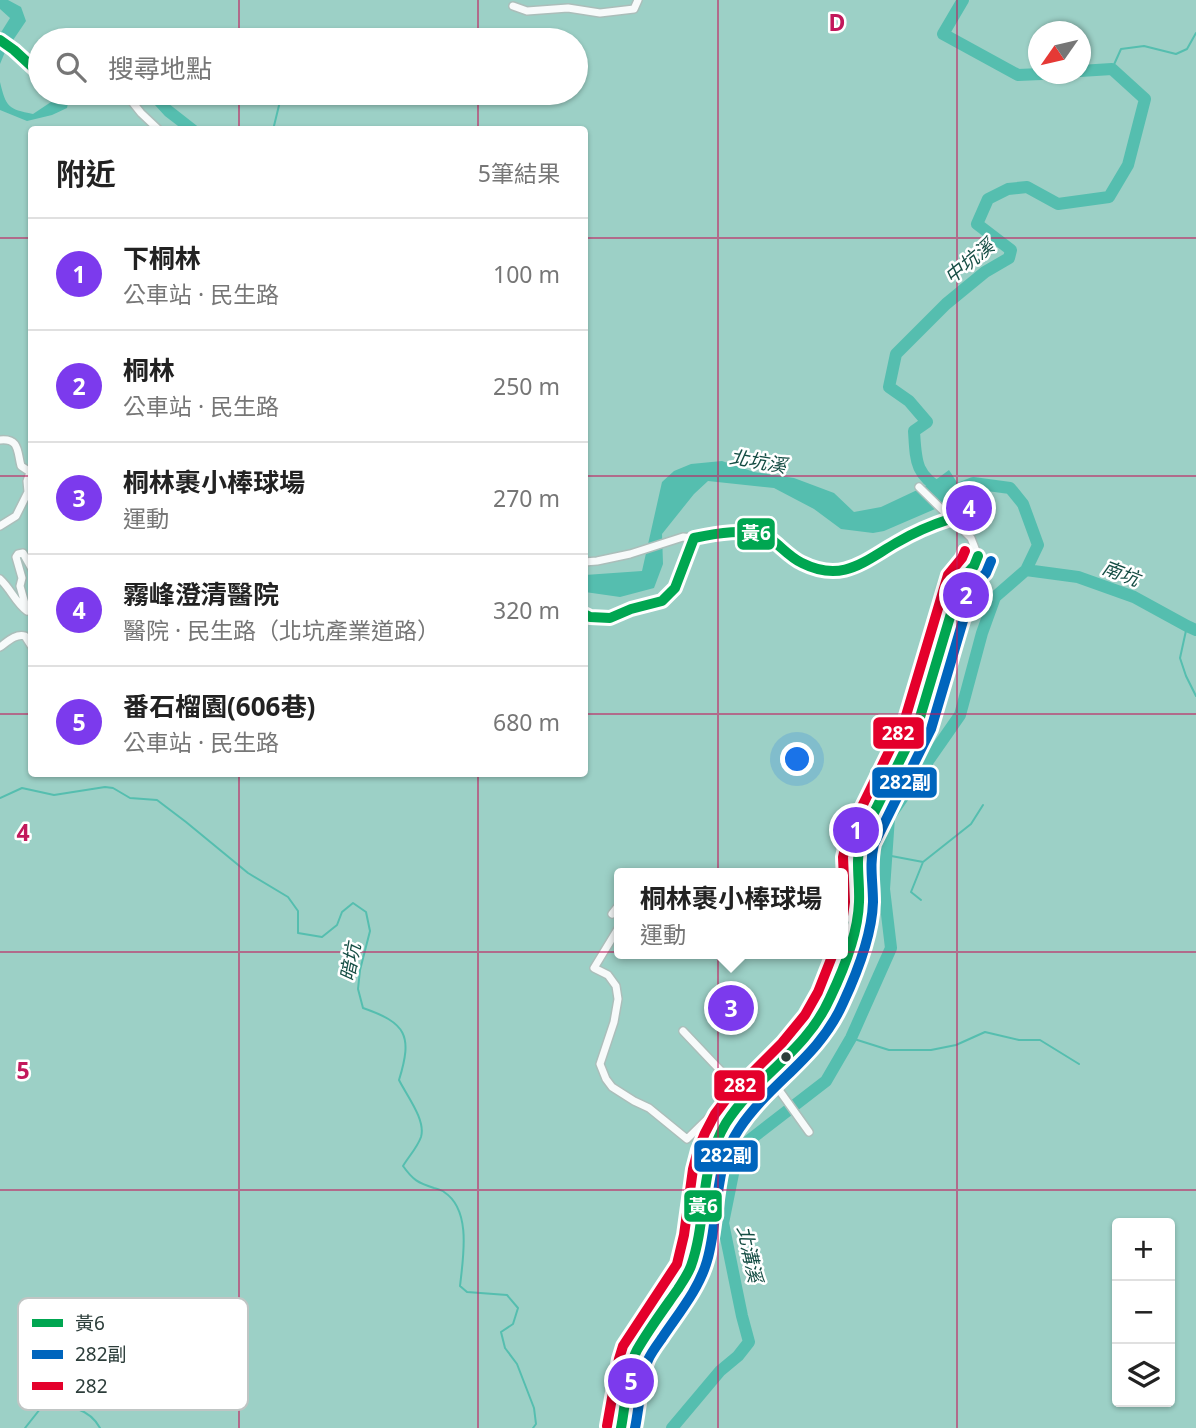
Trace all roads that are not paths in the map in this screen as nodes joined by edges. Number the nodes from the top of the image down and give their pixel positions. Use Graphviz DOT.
graph roads {
  1 [pos="638,0"];
  2 [pos="513,6"];
  3 [pos="0,40"];
  4 [pos="28,63"];
  5 [pos="135,105"];
  6 [pos="155,126"];
  7 [pos="0,440"];
  8 [pos="28,471"];
  9 [pos="919,487"];
  10 [pos="28,492"];
  11 [pos="948,516"];
  12 [pos="0,526"];
  13 [pos="694,538"];
  14 [pos="978,556"];
  15 [pos="28,562"];
  16 [pos="588,562"];
  17 [pos="0,579"];
  18 [pos="588,616"];
  19 [pos="28,641"];
  20 [pos="0,647"];
  21 [pos="614,911"];
  22 [pos="612,914"];
  23 [pos="614,935"];
  24 [pos="848,945"];
  25 [pos="843,959"];
  26 [pos="683,1031"];
  27 [pos="769,1076"];
  28 [pos="754,1088"];
  29 [pos="738,1090"];
  30 [pos="808,1130"];
  31 [pos="621,1428"];
  1 -- 2 [label="street"];
  3 -- 4 [label="street"];
  5 -- 6 [label="street"];
  7 -- 8 [label="street"];
  9 -- 11 [label="street"];
  10 -- 12 [label="street"];
  11 -- 13 [label="street"];
  11 -- 14 [label="street"];
  13 -- 16 [label="street"];
  13 -- 18 [label="street"];
  14 -- 24 [label="street"];
  15 -- 17 [label="street"];
  19 -- 20 [label="street"];
  21 -- 22 [label="street"];
  23 -- 29 [label="street"];
  25 -- 27 [label="street"];
  26 -- 29 [label="street"];
  27 -- 28 [label="street"];
  27 -- 30 [label="street"];
  28 -- 29 [label="street"];
  28 -- 31 [label="street"];
}
